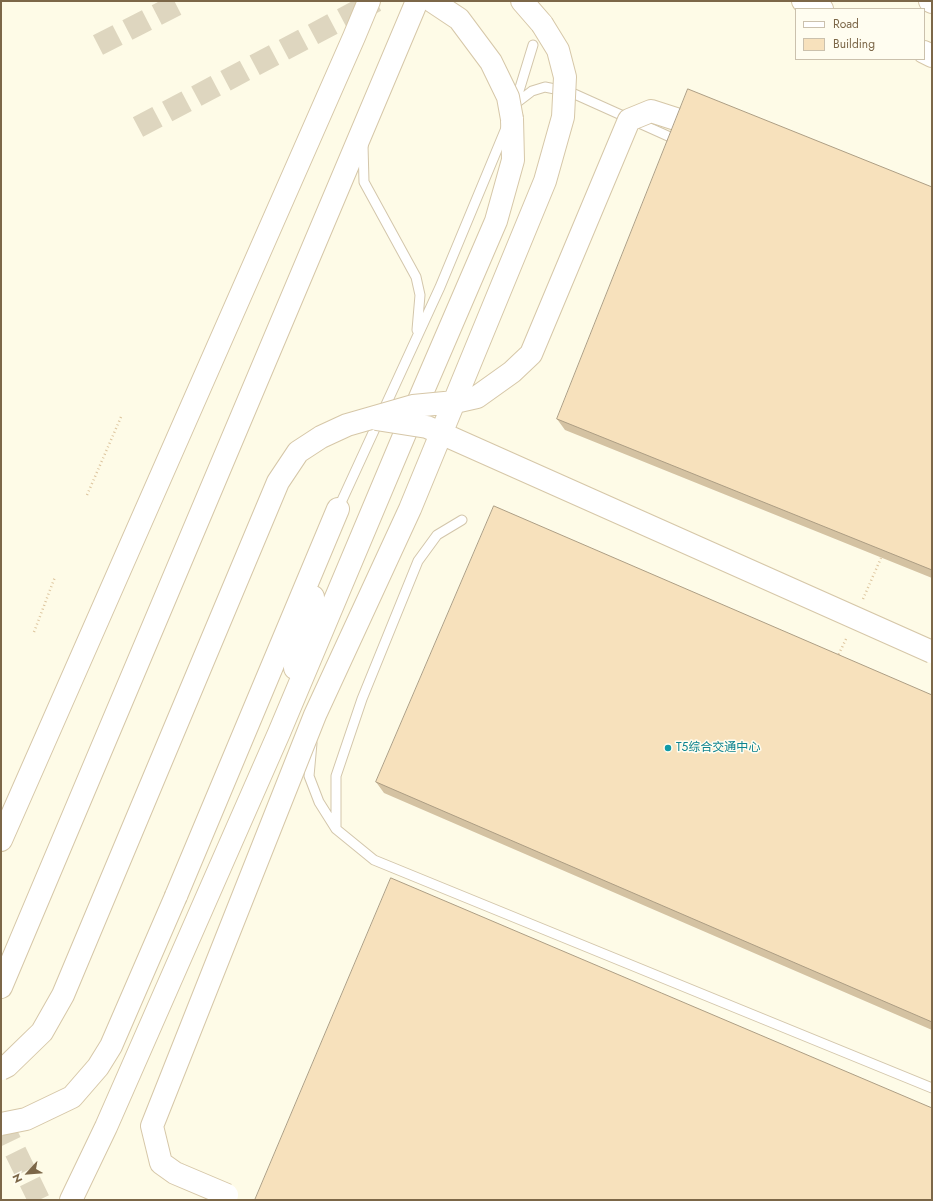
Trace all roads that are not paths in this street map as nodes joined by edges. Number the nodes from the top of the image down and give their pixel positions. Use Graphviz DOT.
graph roads {
  1 [pos="369,1"];
  2 [pos="417,1"];
  3 [pos="432,1"];
  4 [pos="522,1"];
  5 [pos="803,1"];
  6 [pos="820,8"];
  7 [pos="533,45"];
  8 [pos="515,104"];
  9 [pos="683,122"];
  10 [pos="362,131"];
  11 [pos="685,144"];
  12 [pos="417,338"];
  13 [pos="369,418"];
  14 [pos="338,509"];
  15 [pos="462,520"];
  16 [pos="932,652"];
  17 [pos="315,715"];
  18 [pos="279,733"];
  19 [pos="336,829"];
  20 [pos="1,840"];
  21 [pos="1,987"];
  22 [pos="1,1069"];
  23 [pos="932,1088"];
  24 [pos="1,1124"];
  25 [pos="106,1127"];
  26 [pos="230,1196"];
  27 [pos="71,1200"];
  28 [pos="85,1200"];
  1 -- 20 [label="street"];
  2 -- 10 [label="street"];
  3 -- 18 [label="street, bridge"];
  4 -- 17 [label="street, bridge"];
  5 -- 6 [label="street"];
  7 -- 8 [label="lane"];
  8 -- 11 [label="lane"];
  8 -- 12 [label="lane"];
  9 -- 13 [label="street, bridge"];
  10 -- 12 [label="lane"];
  10 -- 21 [label="street"];
  12 -- 14 [label="lane"];
  13 -- 16 [label="street, bridge"];
  13 -- 22 [label="street, bridge"];
  14 -- 18 [label="street"];
  14 -- 24 [label="street, bridge"];
  15 -- 19 [label="lane"];
  17 -- 19 [label="lane"];
  17 -- 26 [label="street, bridge"];
  18 -- 25 [label="street"];
  19 -- 23 [label="lane"];
  25 -- 27 [label="street"];
  25 -- 28 [label="street"];
}
